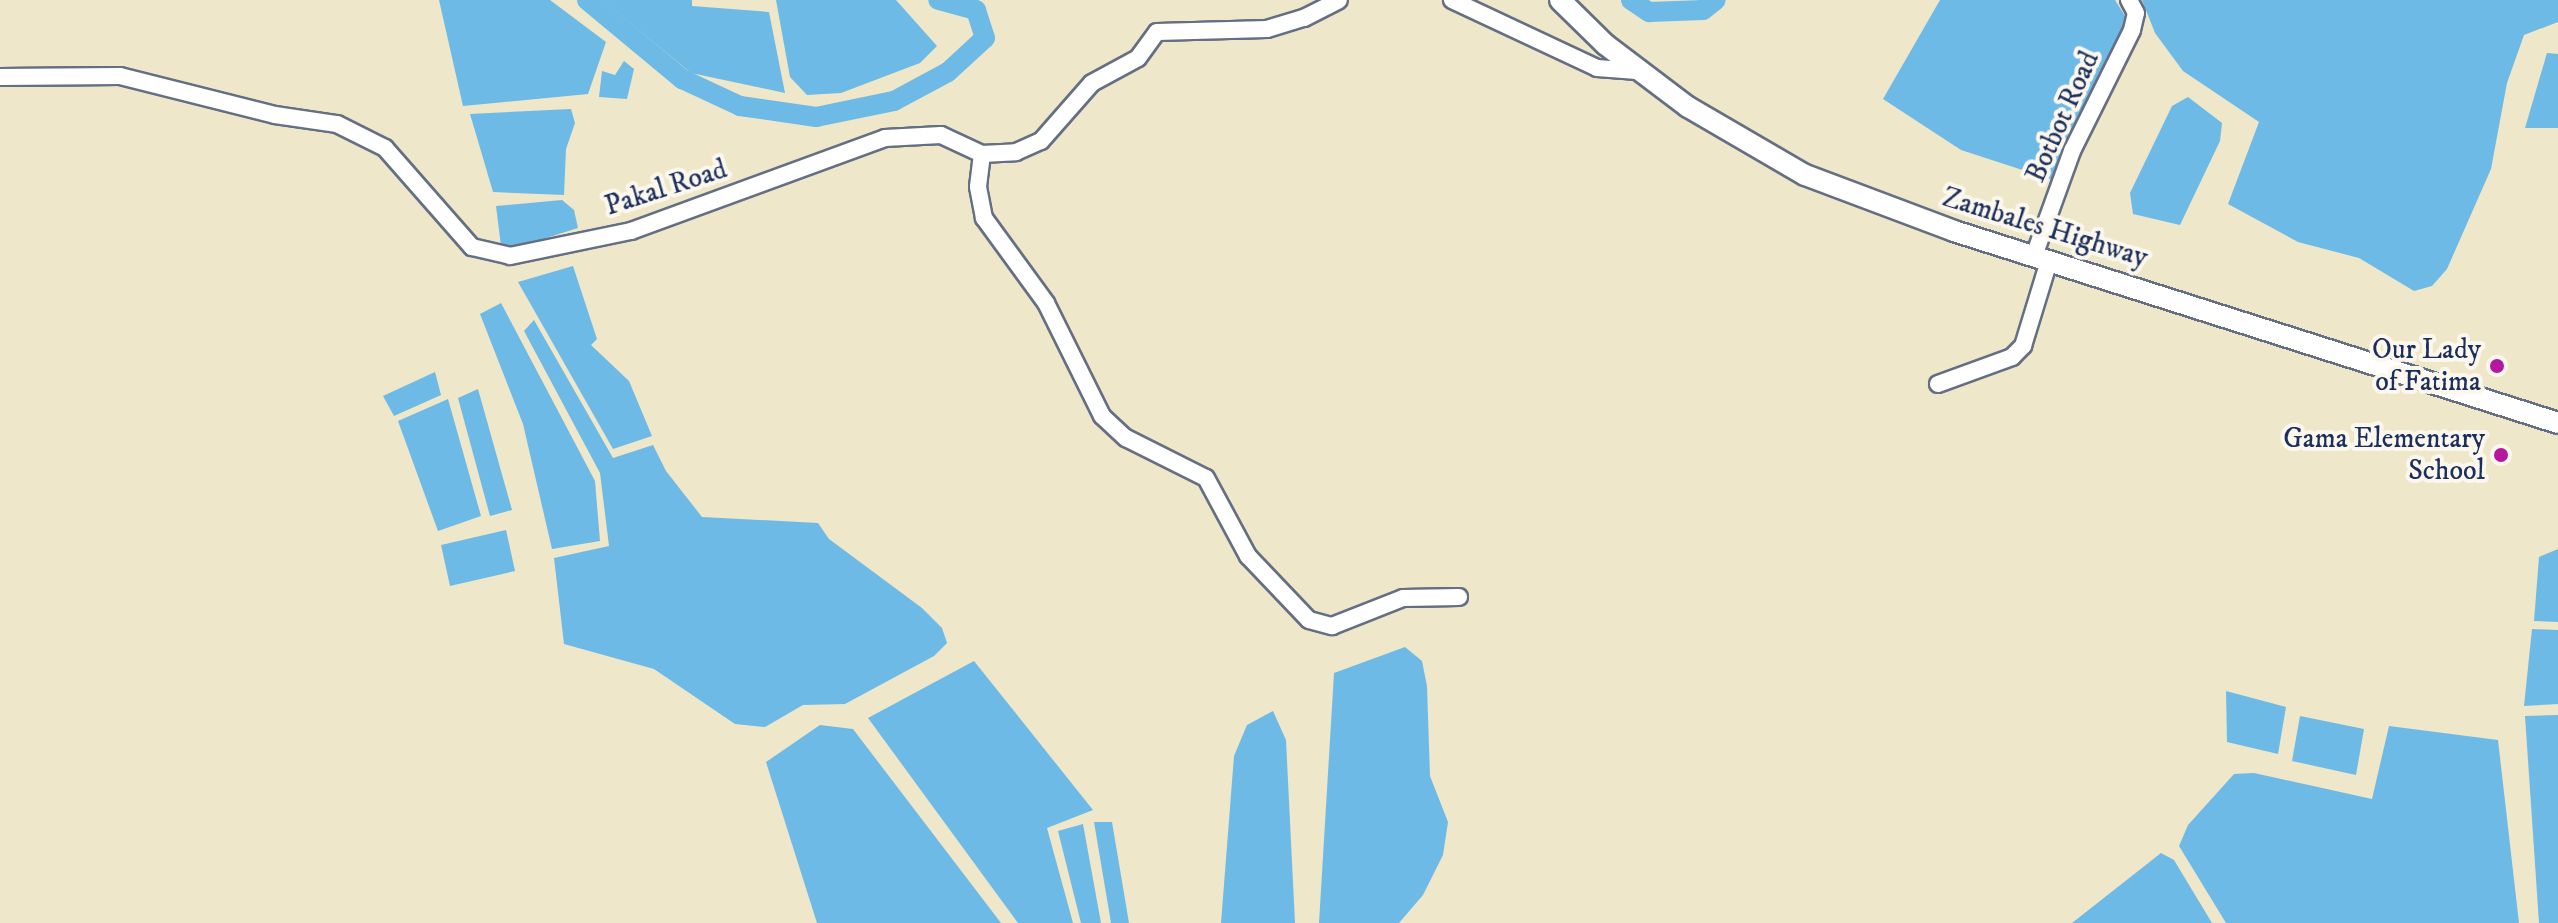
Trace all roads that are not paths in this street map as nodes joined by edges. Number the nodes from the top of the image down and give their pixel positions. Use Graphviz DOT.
graph roads {
  1 [pos="1339,0"];
  2 [pos="1452,0"];
  3 [pos="1560,0"];
  4 [pos="2129,0"];
  5 [pos="1637,71"];
  6 [pos="0,77"];
  7 [pos="982,154"];
  8 [pos="2042,259"];
  9 [pos="1938,384"];
  10 [pos="2558,423"];
  11 [pos="1459,597"];
  1 -- 7 [label="street"];
  2 -- 5 [label="street"];
  3 -- 5 [label="main road, Zambales Highway"];
  4 -- 8 [label="street, Botbot Road"];
  5 -- 8 [label="main road, Zambales Highway"];
  6 -- 7 [label="street, Pakal Road"];
  7 -- 11 [label="street"];
  8 -- 9 [label="street, Botbot Road"];
  8 -- 10 [label="main road, Zambales Highway"];
}
